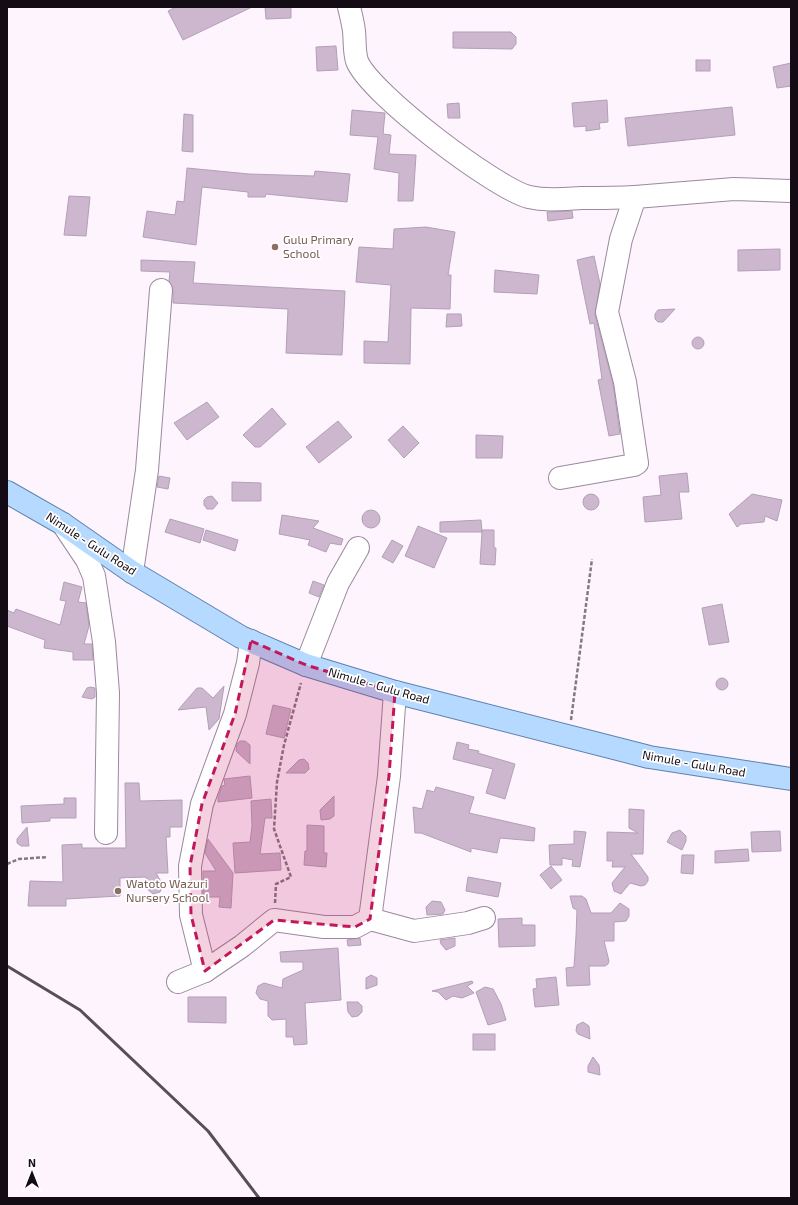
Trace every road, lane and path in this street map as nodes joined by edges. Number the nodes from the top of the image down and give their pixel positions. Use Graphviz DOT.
graph roads {
  1 [pos="349,7"];
  2 [pos="791,191"];
  3 [pos="635,197"];
  4 [pos="161,290"];
  5 [pos="560,478"];
  6 [pos="7,492"];
  7 [pos="63,524"];
  8 [pos="358,548"];
  9 [pos="592,560"];
  10 [pos="132,572"];
  11 [pos="251,641"];
  12 [pos="306,665"];
  13 [pos="395,692"];
  14 [pos="569,738"];
  15 [pos="791,779"];
  16 [pos="106,833"];
  17 [pos="48,858"];
  18 [pos="7,864"];
  19 [pos="484,918"];
  20 [pos="370,919"];
  21 [pos="274,920"];
  22 [pos="204,971"];
  23 [pos="178,982"];
  1 -- 3 [label="street"];
  2 -- 3 [label="street"];
  3 -- 5 [label="street"];
  4 -- 10 [label="street"];
  6 -- 7 [label="main road, Nimule - Gulu Road"];
  7 -- 10 [label="main road, Nimule - Gulu Road"];
  7 -- 16 [label="street"];
  8 -- 12 [label="street"];
  9 -- 14 [label="path"];
  10 -- 11 [label="main road, Nimule - Gulu Road"];
  11 -- 12 [label="main road, Nimule - Gulu Road"];
  11 -- 22 [label="street"];
  12 -- 13 [label="main road, Nimule - Gulu Road"];
  12 -- 21 [label="path"];
  13 -- 14 [label="main road, Nimule - Gulu Road"];
  13 -- 20 [label="street"];
  14 -- 15 [label="main road, Nimule - Gulu Road"];
  17 -- 18 [label="path"];
  19 -- 20 [label="street"];
  20 -- 21 [label="street"];
  21 -- 22 [label="street"];
  22 -- 23 [label="street"];
}
